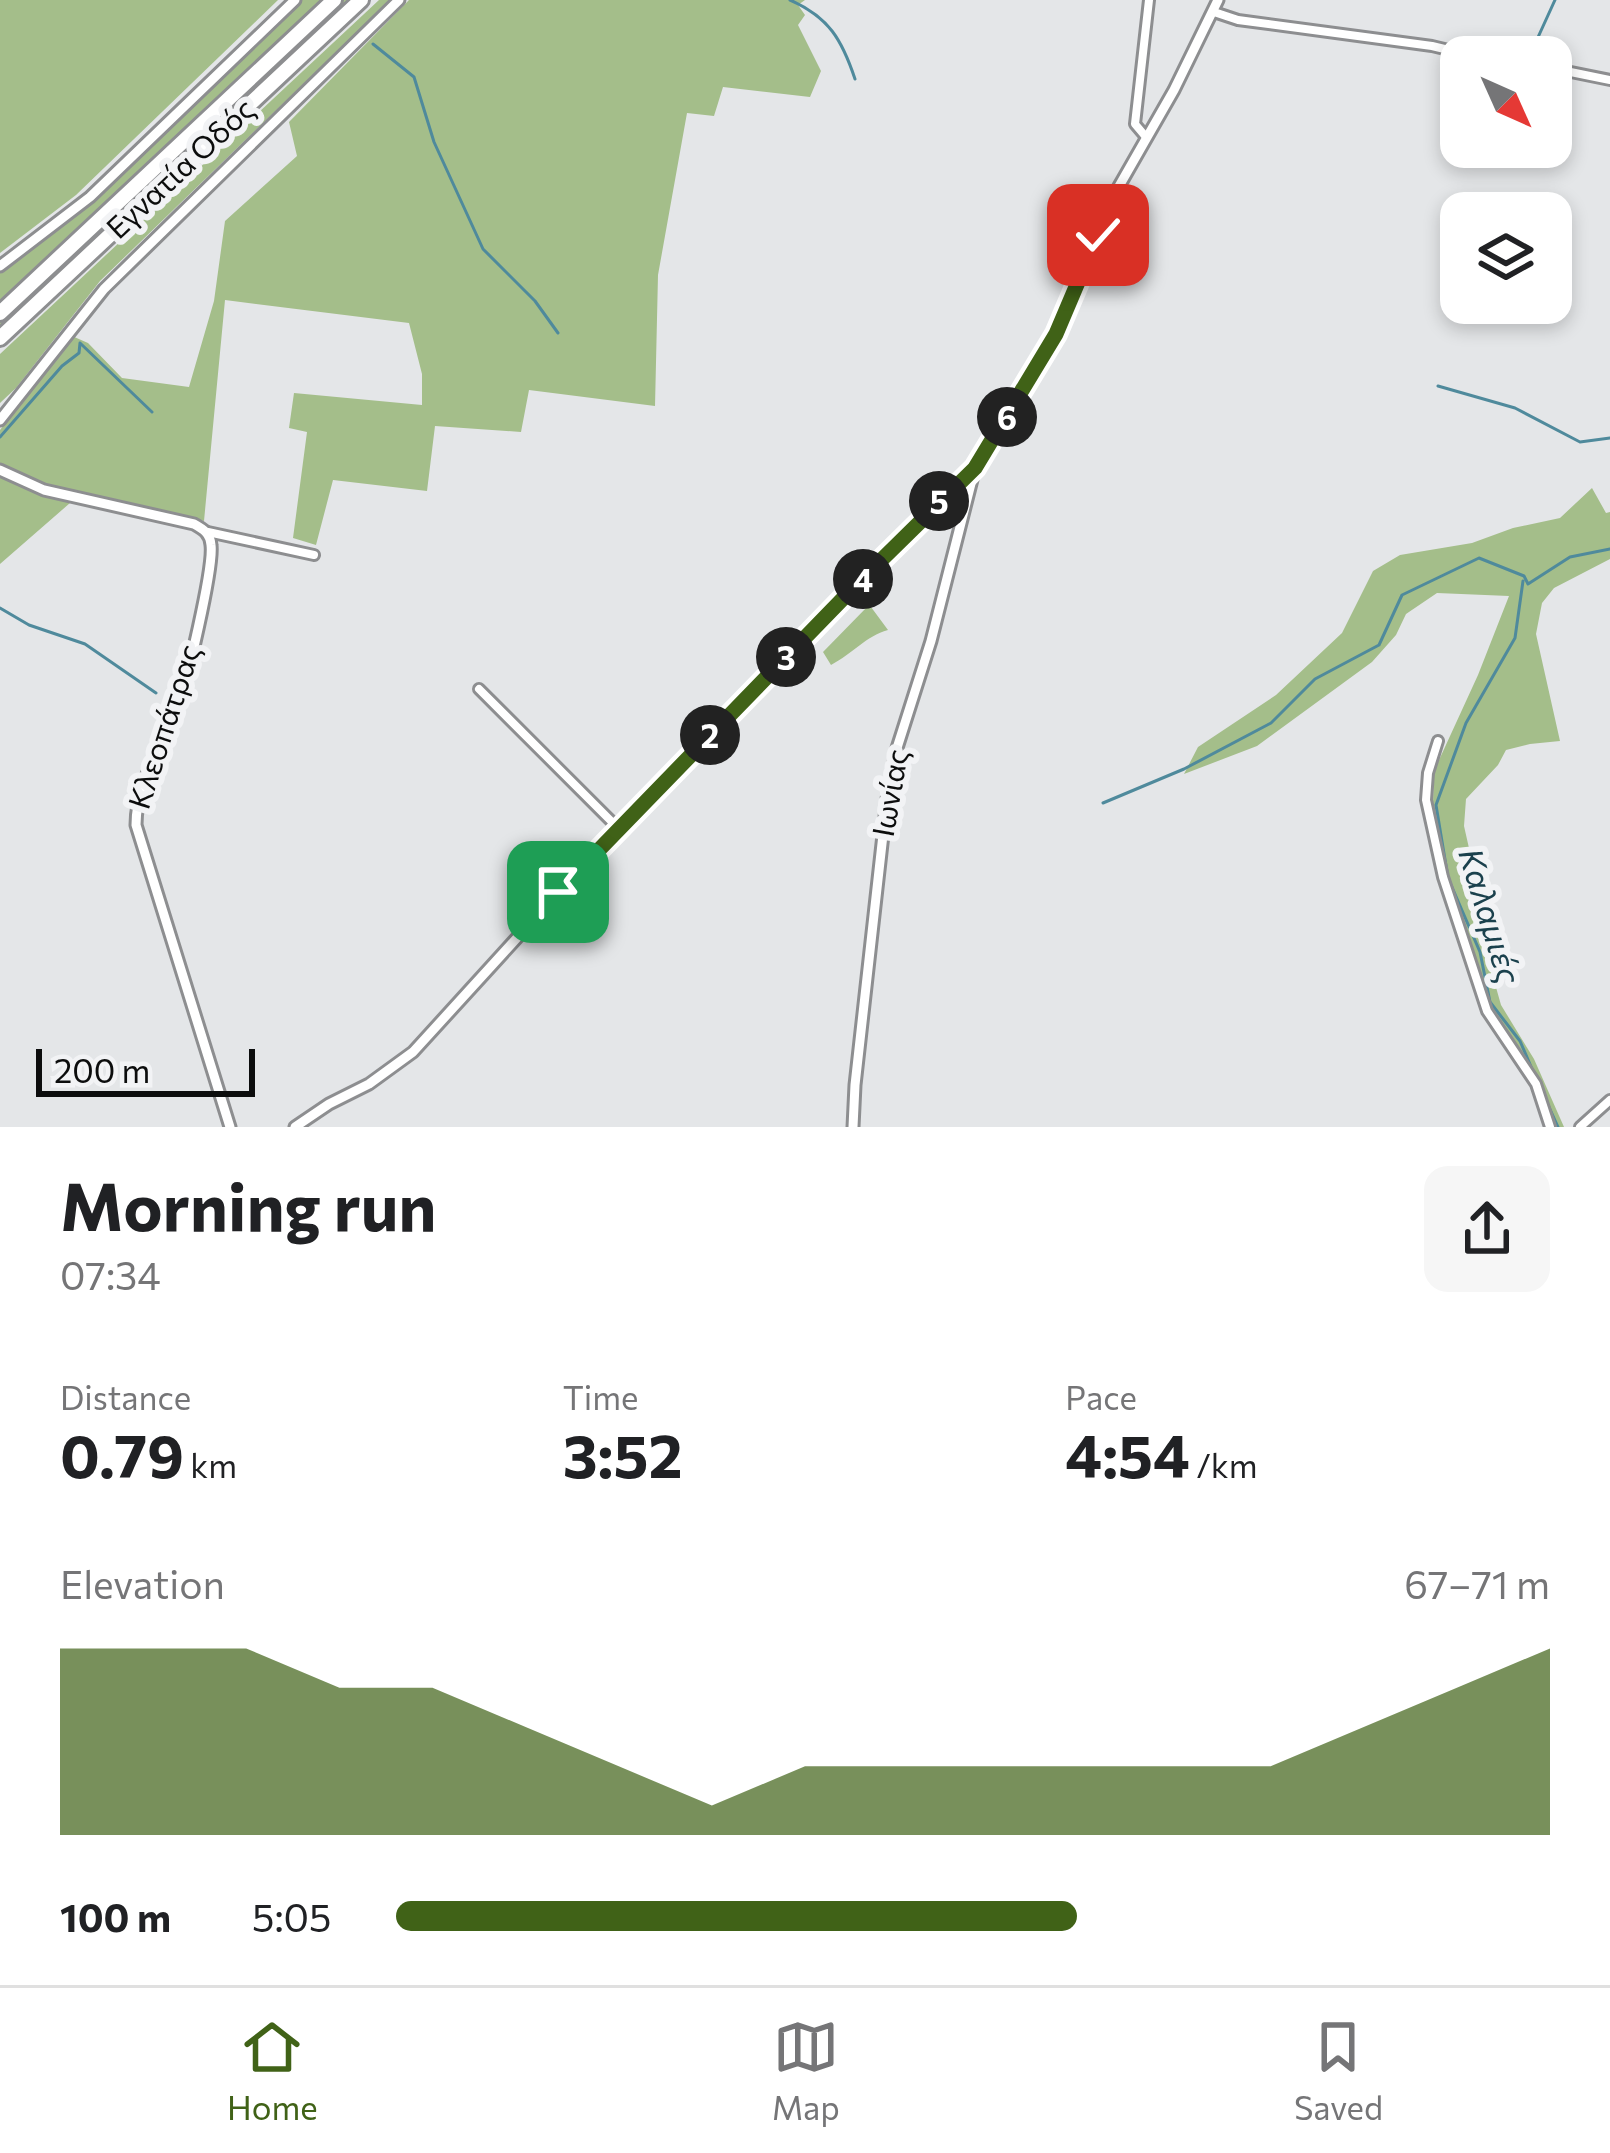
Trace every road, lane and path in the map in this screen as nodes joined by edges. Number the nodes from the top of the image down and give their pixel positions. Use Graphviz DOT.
graph roads {
  1 [pos="295,0"];
  2 [pos="334,0"];
  3 [pos="362,0"];
  4 [pos="399,0"];
  5 [pos="1149,0"];
  6 [pos="1219,0"];
  7 [pos="1214,12"];
  8 [pos="1440,48"];
  9 [pos="1572,72"];
  10 [pos="1610,80"];
  11 [pos="1146,137"];
  12 [pos="0,266"];
  13 [pos="0,314"];
  14 [pos="0,338"];
  15 [pos="0,420"];
  16 [pos="975,468"];
  17 [pos="0,470"];
  18 [pos="958,482"];
  19 [pos="969,491"];
  20 [pos="206,532"];
  21 [pos="314,555"];
  22 [pos="478,689"];
  23 [pos="1438,741"];
  24 [pos="618,828"];
  25 [pos="1610,1100"];
  26 [pos="230,1127"];
  27 [pos="295,1127"];
  28 [pos="854,1127"];
  29 [pos="1550,1127"];
  30 [pos="1580,1127"];
  1 -- 12 [label="street"];
  2 -- 13 [label="highway, Εγνατία Οδός"];
  3 -- 14 [label="highway, Εγνατία Οδός"];
  4 -- 15 [label="street"];
  5 -- 11 [label="street"];
  6 -- 7 [label="street"];
  7 -- 8 [label="street"];
  7 -- 11 [label="street"];
  9 -- 10 [label="street"];
  11 -- 16 [label="street"];
  16 -- 18 [label="street"];
  16 -- 19 [label="street, Ιωνίας"];
  17 -- 20 [label="street"];
  18 -- 19 [label="street"];
  18 -- 24 [label="street"];
  19 -- 28 [label="street, Ιωνίας"];
  20 -- 21 [label="street"];
  20 -- 26 [label="street, Κλεοπάτρας"];
  22 -- 24 [label="street"];
  23 -- 29 [label="street"];
  24 -- 27 [label="street"];
  25 -- 30 [label="street"];
}
